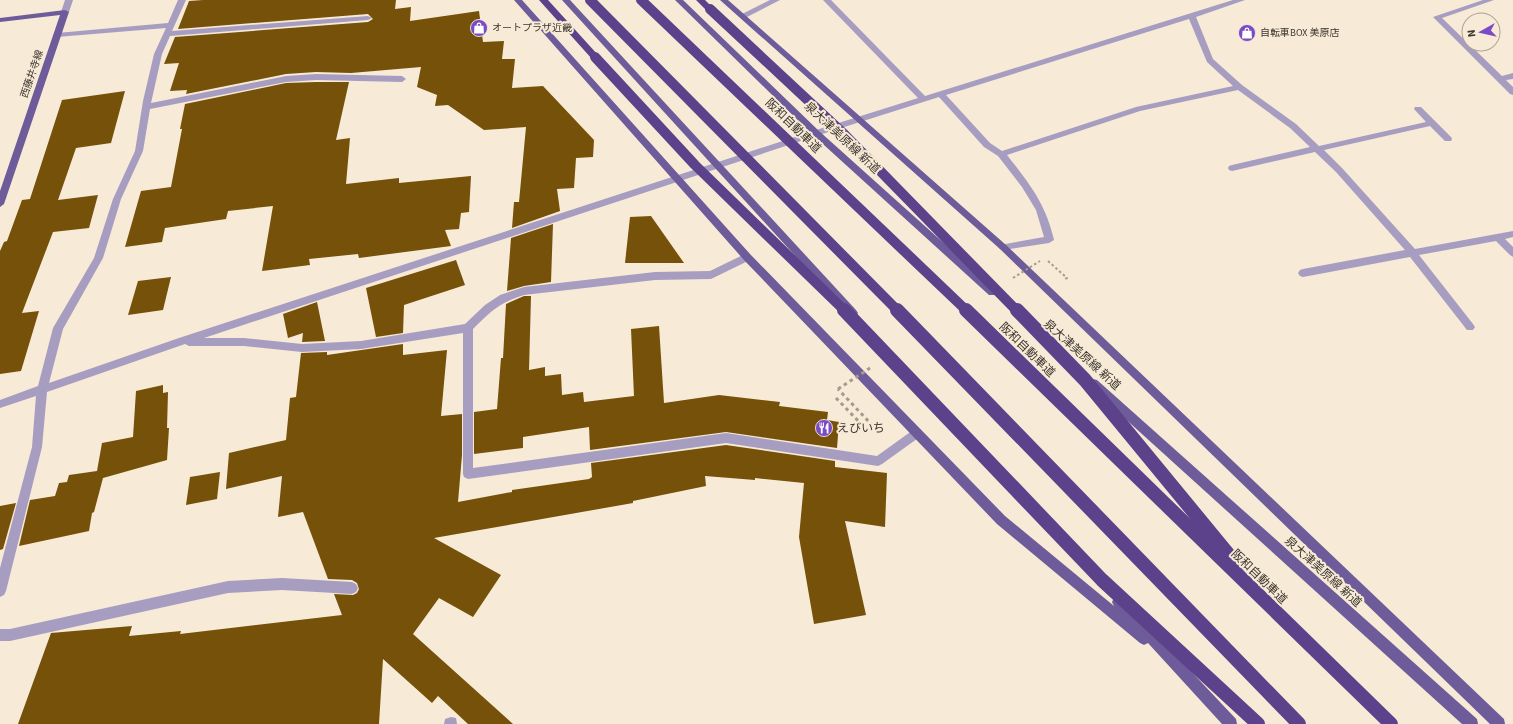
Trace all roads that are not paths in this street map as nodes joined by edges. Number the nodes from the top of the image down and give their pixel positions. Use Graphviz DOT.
graph roads {
  1 [pos="70,0"];
  2 [pos="182,0"];
  3 [pos="518,0"];
  4 [pos="543,0"];
  5 [pos="566,0"];
  6 [pos="590,0"];
  7 [pos="641,0"];
  8 [pos="679,0"];
  9 [pos="724,0"];
  10 [pos="776,0"];
  11 [pos="827,0"];
  12 [pos="1241,0"];
  13 [pos="1490,0"];
  14 [pos="704,3"];
  15 [pos="65,12"];
  16 [pos="742,16"];
  17 [pos="1192,16"];
  18 [pos="368,18"];
  19 [pos="0,20"];
  20 [pos="168,30"];
  21 [pos="57,35"];
  22 [pos="1513,76"];
  23 [pos="402,79"];
  24 [pos="1500,79"];
  25 [pos="1239,88"];
  26 [pos="1513,92"];
  27 [pos="942,95"];
  28 [pos="924,100"];
  29 [pos="146,108"];
  30 [pos="1418,109"];
  31 [pos="860,120"];
  32 [pos="1432,123"];
  33 [pos="816,133"];
  34 [pos="1448,139"];
  35 [pos="1317,149"];
  36 [pos="1001,154"];
  37 [pos="719,166"];
  38 [pos="1232,168"];
  39 [pos="678,179"];
  40 [pos="0,204"];
  41 [pos="1513,234"];
  42 [pos="1498,236"];
  43 [pos="1004,247"];
  44 [pos="1412,252"];
  45 [pos="1513,253"];
  46 [pos="747,256"];
  47 [pos="1303,273"];
  48 [pos="1470,327"];
  49 [pos="468,328"];
  50 [pos="179,342"];
  51 [pos="42,391"];
  52 [pos="0,404"];
  53 [pos="917,433"];
  54 [pos="352,588"];
  55 [pos="0,591"];
  56 [pos="1277,614"];
  57 [pos="0,635"];
  58 [pos="1173,663"];
  59 [pos="1231,724"];
  60 [pos="1258,724"];
  61 [pos="1299,724"];
  62 [pos="1391,724"];
  63 [pos="1472,724"];
  64 [pos="1499,724"];
  1 -- 15 [label="street"];
  2 -- 20 [label="street"];
  3 -- 39 [label="main road"];
  4 -- 60 [label="highway, bridge"];
  5 -- 37 [label="main road"];
  6 -- 61 [label="highway, bridge"];
  7 -- 56 [label="highway, 阪和自動車道, bridge"];
  8 -- 33 [label="main road, 泉大津美原線 新道"];
  9 -- 16 [label="main road"];
  10 -- 16 [label="street"];
  11 -- 28 [label="street"];
  12 -- 17 [label="street"];
  13 -- 24 [label="street"];
  14 -- 56 [label="highway, bridge"];
  15 -- 19 [label="main road"];
  15 -- 21 [label="main road, 西藤井寺線"];
  16 -- 31 [label="main road"];
  17 -- 25 [label="street"];
  17 -- 27 [label="street"];
  18 -- 20 [label="street"];
  20 -- 21 [label="street"];
  20 -- 29 [label="street"];
  21 -- 40 [label="main road, 西藤井寺線"];
  22 -- 24 [label="street"];
  23 -- 29 [label="street"];
  24 -- 26 [label="street"];
  25 -- 35 [label="street"];
  25 -- 36 [label="street"];
  27 -- 28 [label="street"];
  27 -- 36 [label="street"];
  28 -- 31 [label="street"];
  29 -- 51 [label="street"];
  30 -- 32 [label="street"];
  31 -- 33 [label="street"];
  31 -- 43 [label="main road"];
  32 -- 34 [label="street"];
  32 -- 35 [label="street"];
  33 -- 37 [label="street"];
  33 -- 63 [label="main road, 泉大津美原線 新道"];
  35 -- 38 [label="street"];
  35 -- 44 [label="street"];
  36 -- 43 [label="street"];
  37 -- 39 [label="street"];
  37 -- 58 [label="main road"];
  39 -- 46 [label="main road"];
  39 -- 50 [label="street"];
  41 -- 42 [label="street"];
  42 -- 44 [label="street"];
  42 -- 45 [label="street"];
  43 -- 64 [label="main road"];
  44 -- 47 [label="street"];
  44 -- 48 [label="street"];
  46 -- 49 [label="street"];
  46 -- 53 [label="main road"];
  49 -- 50 [label="street"];
  49 -- 53 [label="street"];
  50 -- 51 [label="street"];
  51 -- 52 [label="street"];
  51 -- 55 [label="street"];
  53 -- 58 [label="main road"];
  54 -- 57 [label="street"];
  56 -- 62 [label="highway, 阪和自動車道, bridge"];
  58 -- 59 [label="main road"];
}
